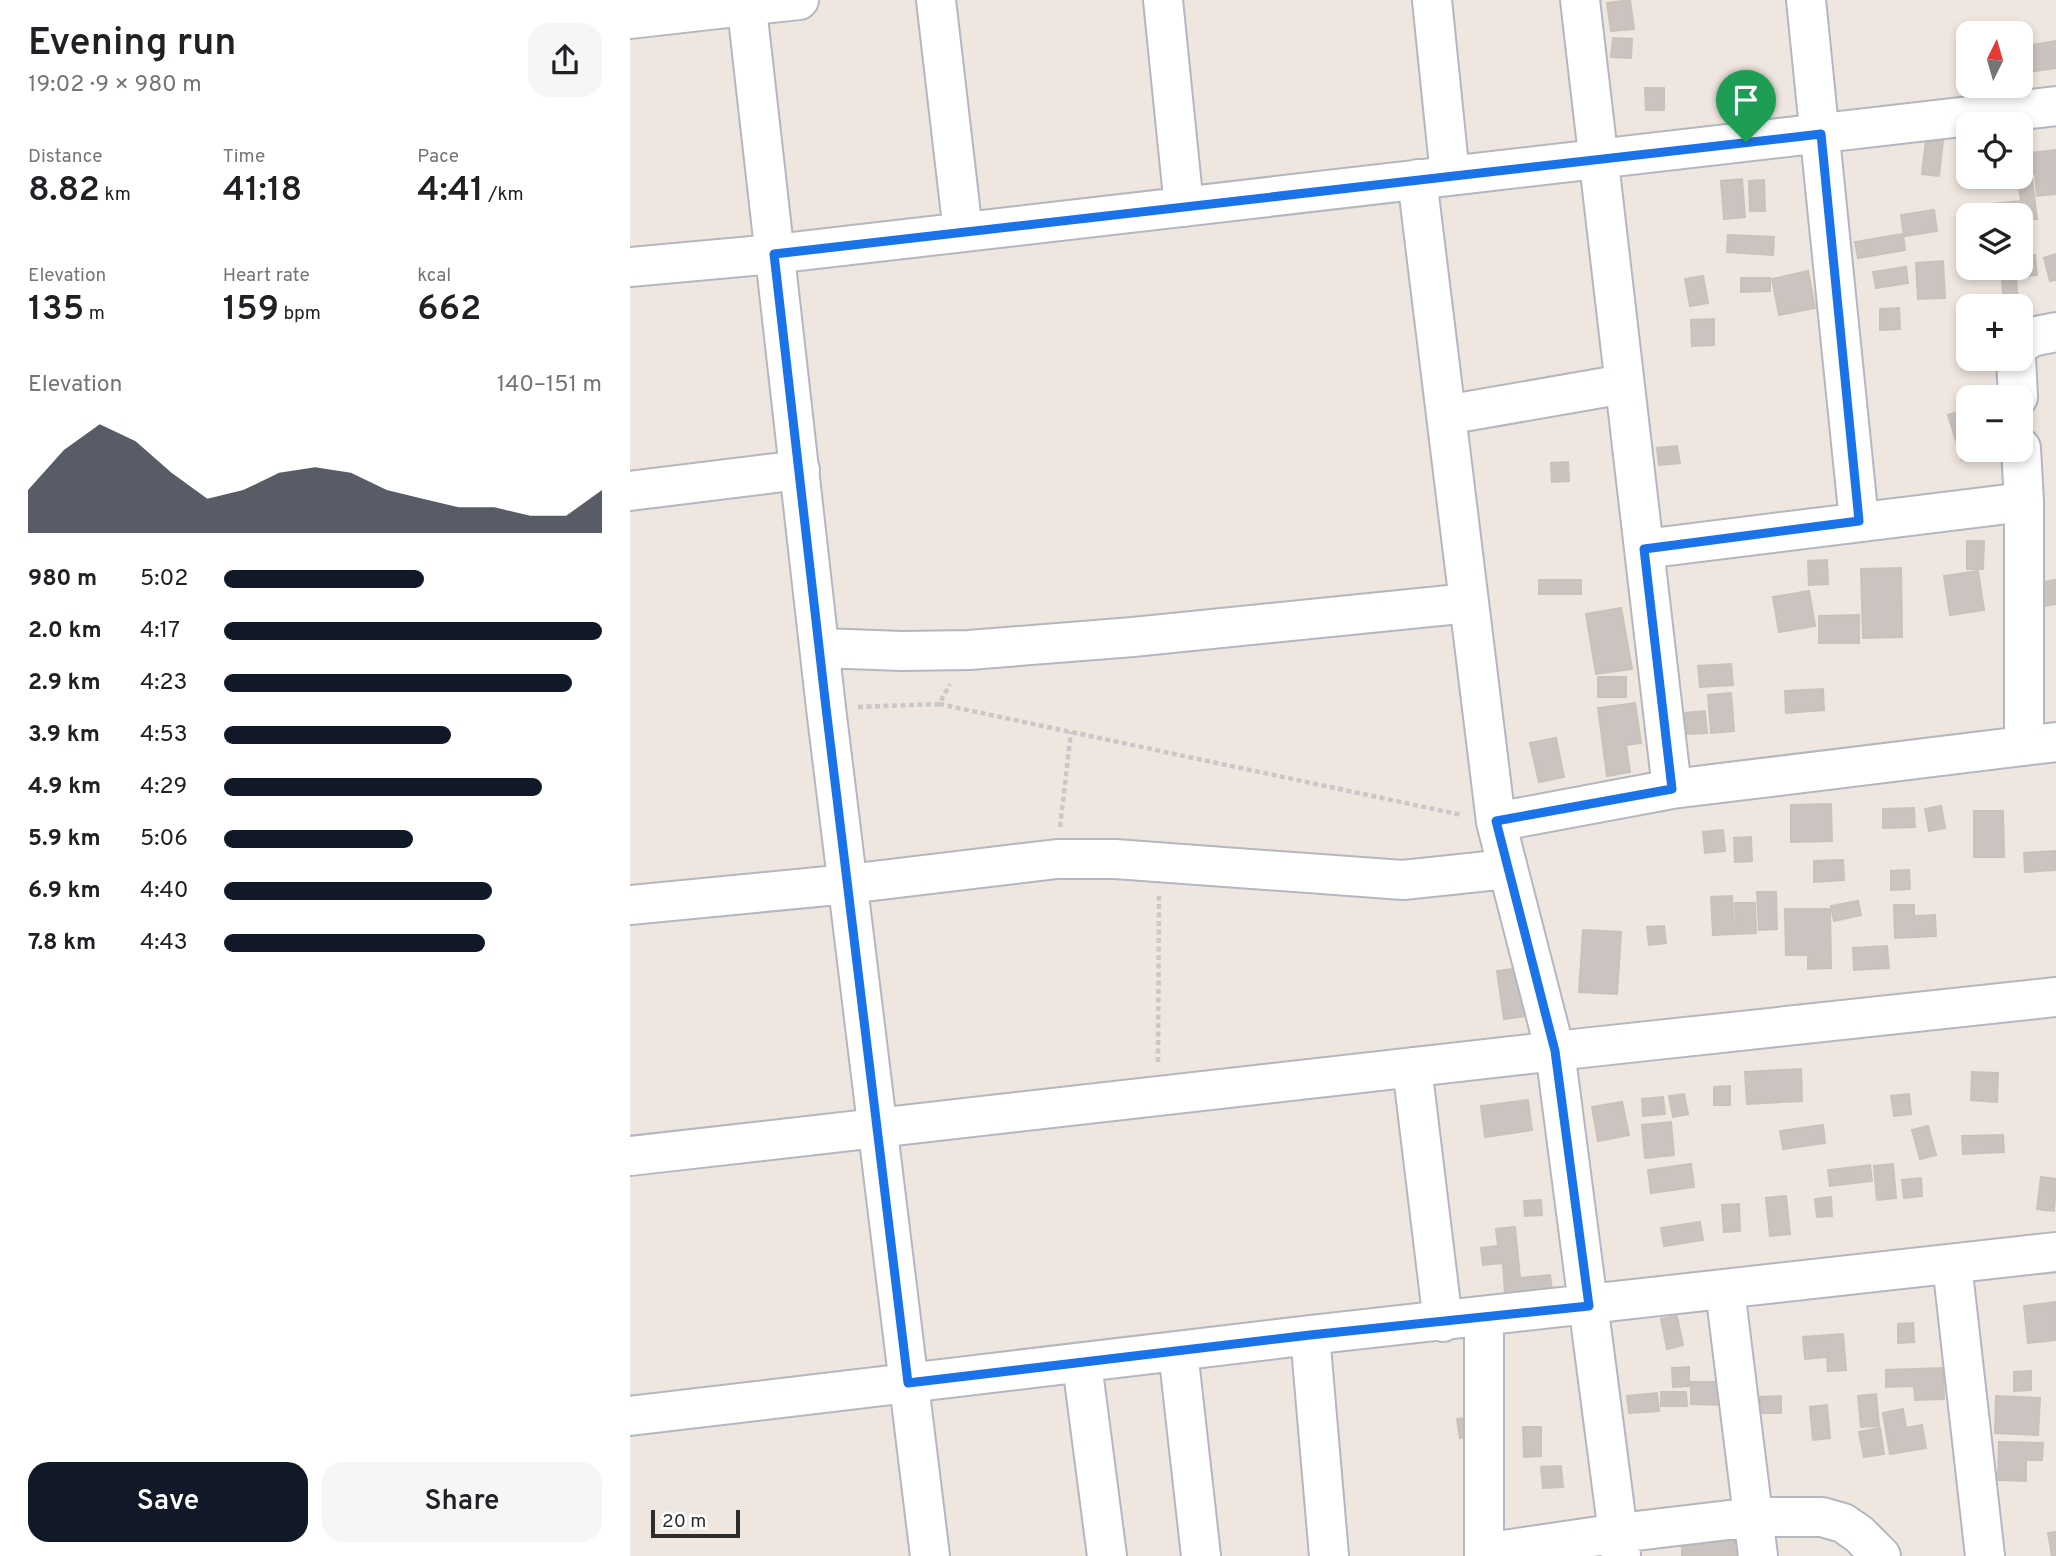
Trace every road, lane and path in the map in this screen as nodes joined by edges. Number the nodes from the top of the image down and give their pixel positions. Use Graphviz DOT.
graph roads {
  1 [pos="799,0"];
  2 [pos="936,0"];
  3 [pos="1163,0"];
  4 [pos="1432,0"];
  5 [pos="1580,0"];
  6 [pos="1806,0"];
  7 [pos="746,3"];
  8 [pos="630,19"];
  9 [pos="2056,106"];
  10 [pos="1821,134"];
  11 [pos="1597,158"];
  12 [pos="1433,177"];
  13 [pos="1184,207"];
  14 [pos="963,232"];
  15 [pos="774,254"];
  16 [pos="630,267"];
  17 [pos="2056,332"];
  18 [pos="2033,337"];
  19 [pos="1624,384"];
  20 [pos="1446,415"];
  21 [pos="2022,462"];
  22 [pos="800,470"];
  23 [pos="630,491"];
  24 [pos="2024,502"];
  25 [pos="1859,521"];
  26 [pos="1644,549"];
  27 [pos="1469,603"];
  28 [pos="821,648"];
  29 [pos="969,650"];
  30 [pos="939,704"];
  31 [pos="826,708"];
  32 [pos="1071,732"];
  33 [pos="2040,744"];
  34 [pos="1672,789"];
  35 [pos="1496,821"];
  36 [pos="1057,859"];
  37 [pos="1159,863"];
  38 [pos="1507,869"];
  39 [pos="848,884"];
  40 [pos="630,905"];
  41 [pos="2056,997"];
  42 [pos="1555,1051"];
  43 [pos="1412,1067"];
  44 [pos="1157,1098"];
  45 [pos="877,1128"];
  46 [pos="630,1156"];
  47 [pos="2056,1252"];
  48 [pos="1952,1264"];
  49 [pos="1725,1290"];
  50 [pos="1589,1306"];
  51 [pos="1484,1317"];
  52 [pos="1443,1322"];
  53 [pos="1310,1335"];
  54 [pos="1178,1351"];
  55 [pos="1082,1364"];
  56 [pos="908,1383"];
  57 [pos="630,1416"];
  58 [pos="1754,1517"];
  59 [pos="1620,1545"];
  60 [pos="1484,1555"];
  61 [pos="930,1556"];
  62 [pos="1107,1556"];
  63 [pos="1200,1556"];
  64 [pos="1329,1556"];
  65 [pos="1758,1556"];
  66 [pos="1881,1556"];
  67 [pos="1985,1556"];
  1 -- 7 [label="street"];
  2 -- 14 [label="street"];
  3 -- 13 [label="street"];
  4 -- 12 [label="street"];
  5 -- 11 [label="street"];
  6 -- 10 [label="street"];
  7 -- 8 [label="street"];
  7 -- 15 [label="street"];
  9 -- 10 [label="street"];
  10 -- 11 [label="street"];
  10 -- 25 [label="street"];
  11 -- 12 [label="street"];
  11 -- 19 [label="street"];
  12 -- 13 [label="street"];
  12 -- 20 [label="street"];
  13 -- 14 [label="street"];
  14 -- 15 [label="street"];
  15 -- 16 [label="street"];
  15 -- 22 [label="street"];
  17 -- 18 [label="street"];
  19 -- 20 [label="street"];
  19 -- 26 [label="street"];
  20 -- 27 [label="street"];
  21 -- 24 [label="street"];
  22 -- 23 [label="street"];
  22 -- 28 [label="street"];
  24 -- 25 [label="street"];
  24 -- 33 [label="street"];
  25 -- 26 [label="street"];
  26 -- 34 [label="street"];
  27 -- 29 [label="street"];
  27 -- 35 [label="street"];
  28 -- 29 [label="street"];
  28 -- 31 [label="street"];
  29 -- 30 [label="path"];
  30 -- 31 [label="path"];
  30 -- 32 [label="path"];
  31 -- 39 [label="street"];
  32 -- 35 [label="path"];
  32 -- 36 [label="path"];
  33 -- 34 [label="street"];
  34 -- 35 [label="street"];
  35 -- 38 [label="street"];
  36 -- 37 [label="street"];
  36 -- 39 [label="street"];
  37 -- 38 [label="street"];
  37 -- 44 [label="path"];
  38 -- 42 [label="street"];
  39 -- 40 [label="street"];
  39 -- 45 [label="street"];
  41 -- 42 [label="street"];
  42 -- 43 [label="street"];
  42 -- 50 [label="street"];
  43 -- 44 [label="street"];
  43 -- 52 [label="street"];
  44 -- 45 [label="street"];
  45 -- 46 [label="street"];
  45 -- 56 [label="street"];
  47 -- 48 [label="street"];
  48 -- 49 [label="street"];
  48 -- 67 [label="street"];
  49 -- 50 [label="street"];
  49 -- 58 [label="street"];
  50 -- 51 [label="street"];
  50 -- 59 [label="street"];
  51 -- 52 [label="street"];
  51 -- 60 [label="street"];
  52 -- 53 [label="street"];
  53 -- 54 [label="street"];
  53 -- 64 [label="street"];
  54 -- 55 [label="street"];
  54 -- 63 [label="street"];
  55 -- 56 [label="street"];
  55 -- 62 [label="street"];
  56 -- 57 [label="street"];
  56 -- 61 [label="street"];
  58 -- 59 [label="street"];
  58 -- 65 [label="street"];
  58 -- 66 [label="street"];
  59 -- 60 [label="street"];
}
